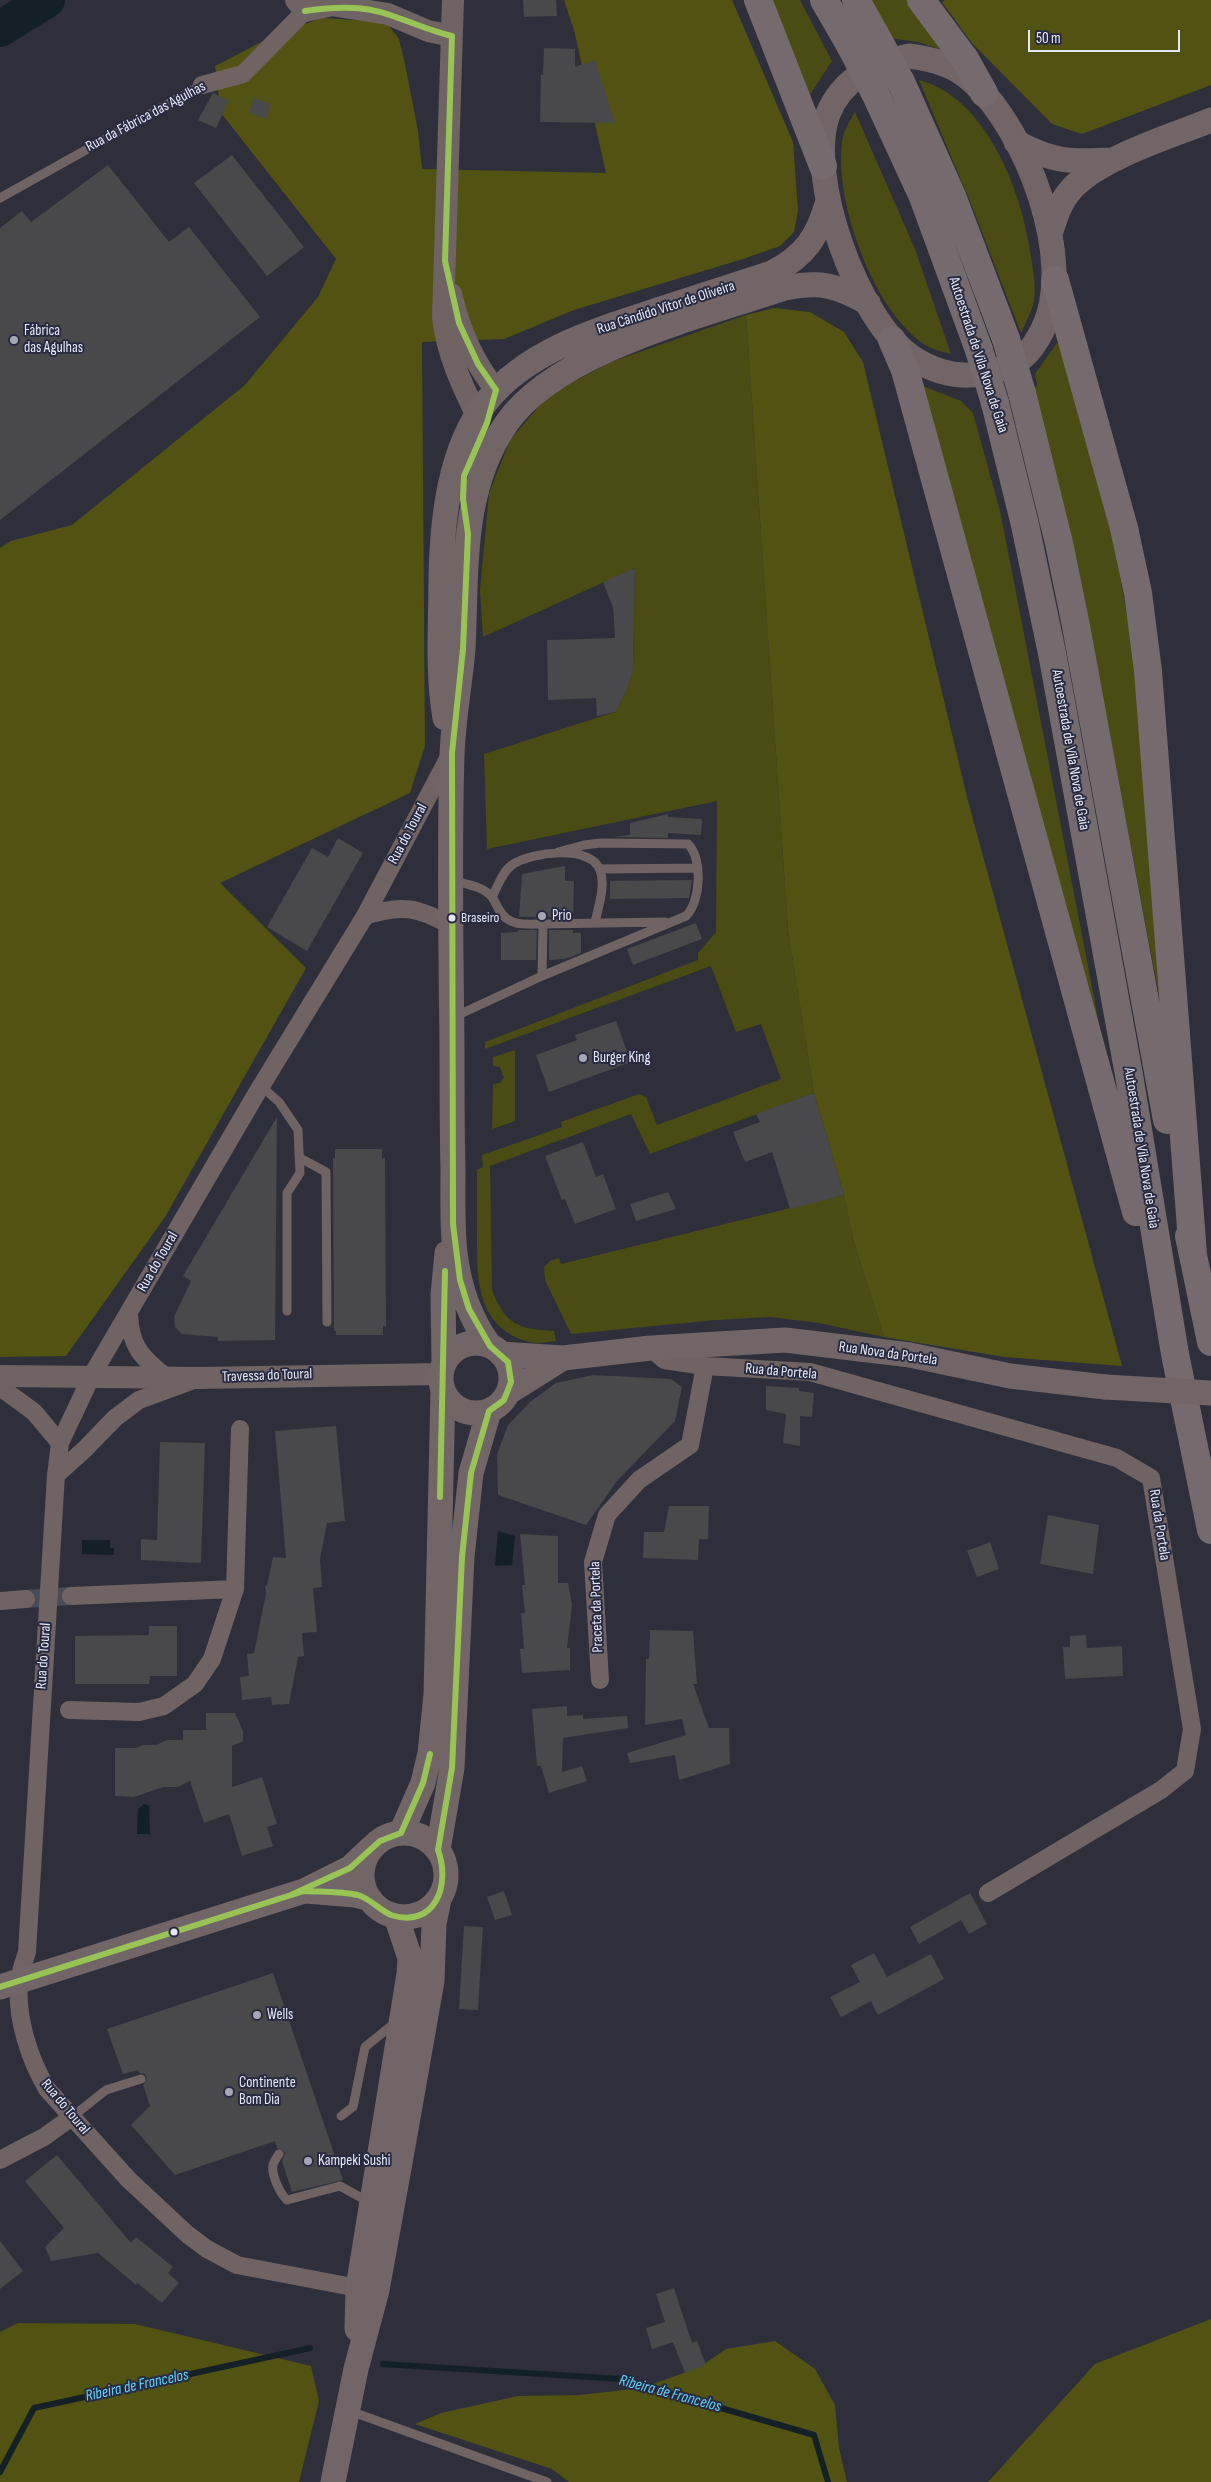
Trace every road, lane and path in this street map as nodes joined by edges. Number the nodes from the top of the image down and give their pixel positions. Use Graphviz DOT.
graph roads {
  1 [pos="453,0"];
  2 [pos="758,0"];
  3 [pos="824,0"];
  4 [pos="856,0"];
  5 [pos="921,0"];
  6 [pos="346,3"];
  7 [pos="300,6"];
  8 [pos="452,36"];
  9 [pos="202,85"];
  10 [pos="984,93"];
  11 [pos="1211,120"];
  12 [pos="1016,142"];
  13 [pos="1113,160"];
  14 [pos="823,166"];
  15 [pos="0,198"];
  16 [pos="828,201"];
  17 [pos="1050,234"];
  18 [pos="445,261"];
  19 [pos="1055,280"];
  20 [pos="868,303"];
  21 [pos="892,340"];
  22 [pos="492,408"];
  23 [pos="452,753"];
  24 [pos="558,852"];
  25 [pos="697,868"];
  26 [pos="600,869"];
  27 [pos="451,880"];
  28 [pos="492,897"];
  29 [pos="365,916"];
  30 [pos="670,922"];
  31 [pos="594,923"];
  32 [pos="543,924"];
  33 [pos="450,926"];
  34 [pos="542,976"];
  35 [pos="451,1018"];
  36 [pos="261,1086"];
  37 [pos="300,1158"];
  38 [pos="453,1224"];
  39 [pos="1193,1254"];
  40 [pos="287,1311"];
  41 [pos="129,1313"];
  42 [pos="327,1322"];
  43 [pos="1211,1342"];
  44 [pos="651,1348"];
  45 [pos="496,1350"];
  46 [pos="1176,1354"];
  47 [pos="564,1358"];
  48 [pos="705,1366"];
  49 [pos="92,1375"];
  50 [pos="0,1376"];
  51 [pos="443,1376"];
  52 [pos="166,1377"];
  53 [pos="199,1378"];
  54 [pos="0,1387"];
  55 [pos="509,1392"];
  56 [pos="1211,1393"];
  57 [pos="489,1410"];
  58 [pos="240,1429"];
  59 [pos="60,1443"];
  60 [pos="56,1475"];
  61 [pos="1211,1530"];
  62 [pos="235,1589"];
  63 [pos="71,1596"];
  64 [pos="26,1599"];
  65 [pos="0,1601"];
  66 [pos="600,1680"];
  67 [pos="69,1710"];
  68 [pos="401,1833"];
  69 [pos="371,1848"];
  70 [pos="438,1850"];
  71 [pos="304,1891"];
  72 [pos="988,1893"];
  73 [pos="370,1899"];
  74 [pos="439,1899"];
  75 [pos="396,1916"];
  76 [pos="10,1984"];
  77 [pos="402,2018"];
  78 [pos="141,2079"];
  79 [pos="341,2116"];
  80 [pos="72,2117"];
  81 [pos="279,2154"];
  82 [pos="0,2160"];
  83 [pos="372,2204"];
  84 [pos="358,2288"];
  85 [pos="356,2369"];
  86 [pos="347,2410"];
  87 [pos="333,2482"];
  88 [pos="547,2482"];
  1 -- 8 [label="street"];
  2 -- 14 [label="highway"];
  3 -- 46 [label="highway, Autoestrada de Vila Nova de Gaia, bridge"];
  4 -- 39 [label="highway, Autoestrada de Vila Nova de Gaia, bridge"];
  5 -- 10 [label="highway"];
  6 -- 7 [label="street, Rua da Fábrica das Agulhas"];
  6 -- 8 [label="street, Rua da Fábrica das Agulhas"];
  7 -- 9 [label="street, Rua da Fábrica das Agulhas"];
  8 -- 18 [label="street"];
  9 -- 15 [label="lane, Rua da Fábrica das Agulhas"];
  10 -- 12 [label="main road, Rua Cândido Vitor de Oliveira"];
  10 -- 14 [label="main road, Rua Cândido Vitor de Oliveira"];
  11 -- 13 [label="main road, Rua Cândido Vitor de Oliveira"];
  12 -- 13 [label="main road, Rua Cândido Vitor de Oliveira"];
  12 -- 17 [label="main road, Rua Cândido Vitor de Oliveira"];
  13 -- 17 [label="main road, Rua Cândido Vitor de Oliveira"];
  14 -- 16 [label="main road, Rua Cândido Vitor de Oliveira"];
  16 -- 20 [label="main road, Rua Cândido Vitor de Oliveira"];
  16 -- 22 [label="main road, Rua Cândido Vitor de Oliveira"];
  17 -- 19 [label="main road, Rua Cândido Vitor de Oliveira"];
  18 -- 22 [label="street"];
  18 -- 22 [label="street"];
  19 -- 21 [label="main road, Rua Cândido Vitor de Oliveira"];
  19 -- 39 [label="highway"];
  20 -- 21 [label="main road, Rua Cândido Vitor de Oliveira"];
  20 -- 22 [label="main road, Rua Cândido Vitor de Oliveira"];
  21 -- 46 [label="highway"];
  22 -- 23 [label="main road"];
  22 -- 23 [label="main road"];
  23 -- 27 [label="main road"];
  23 -- 29 [label="street, Rua do Toural"];
  24 -- 25 [label="lane"];
  24 -- 26 [label="lane"];
  24 -- 28 [label="lane"];
  25 -- 26 [label="lane"];
  25 -- 30 [label="lane"];
  26 -- 31 [label="lane"];
  27 -- 28 [label="lane"];
  27 -- 33 [label="main road"];
  28 -- 32 [label="lane"];
  29 -- 33 [label="street"];
  29 -- 36 [label="street, Rua do Toural"];
  30 -- 31 [label="lane"];
  30 -- 34 [label="lane"];
  31 -- 32 [label="lane"];
  32 -- 34 [label="lane"];
  33 -- 35 [label="main road"];
  34 -- 35 [label="lane"];
  35 -- 38 [label="main road"];
  36 -- 37 [label="lane"];
  36 -- 41 [label="street, Rua do Toural"];
  37 -- 40 [label="lane"];
  37 -- 42 [label="lane"];
  38 -- 45 [label="main road"];
  38 -- 51 [label="main road"];
  39 -- 43 [label="highway, Autoestrada de Vila Nova de Gaia"];
  41 -- 49 [label="street, Rua do Toural"];
  41 -- 52 [label="street"];
  44 -- 47 [label="main road, Rua Nova da Portela"];
  44 -- 48 [label="street, Rua da Portela"];
  44 -- 56 [label="main road, Rua Nova da Portela, bridge"];
  45 -- 47 [label="main road, Rua Nova da Portela"];
  45 -- 51 [label="main road"];
  45 -- 55 [label="main road"];
  46 -- 61 [label="highway, Autoestrada de Vila Nova de Gaia"];
  47 -- 55 [label="main road, Rua Nova da Portela"];
  48 -- 66 [label="street, Praceta da Portela"];
  48 -- 72 [label="street, Rua da Portela"];
  49 -- 50 [label="street, Travessa do Toural"];
  49 -- 52 [label="street, Travessa do Toural"];
  49 -- 59 [label="street, Rua do Toural"];
  51 -- 53 [label="street, Travessa do Toural"];
  51 -- 57 [label="main road"];
  51 -- 68 [label="main road"];
  52 -- 53 [label="street, Travessa do Toural"];
  53 -- 60 [label="street"];
  54 -- 59 [label="street"];
  55 -- 57 [label="main road"];
  57 -- 70 [label="main road"];
  58 -- 62 [label="street"];
  59 -- 60 [label="street, Rua do Toural"];
  60 -- 76 [label="street, Rua do Toural"];
  62 -- 63 [label="street"];
  62 -- 67 [label="street"];
  64 -- 65 [label="street"];
  68 -- 69 [label="main road"];
  68 -- 70 [label="main road"];
  69 -- 71 [label="main road"];
  69 -- 73 [label="main road"];
  70 -- 74 [label="main road"];
  71 -- 73 [label="main road"];
  71 -- 76 [label="main road"];
  73 -- 75 [label="main road"];
  74 -- 75 [label="main road"];
  74 -- 85 [label="main road"];
  75 -- 77 [label="main road"];
  76 -- 80 [label="street, Rua do Toural"];
  77 -- 79 [label="lane"];
  77 -- 83 [label="main road"];
  78 -- 80 [label="lane"];
  80 -- 82 [label="street"];
  80 -- 84 [label="street, Rua do Toural"];
  81 -- 83 [label="lane"];
  83 -- 84 [label="main road"];
  84 -- 85 [label="main road"];
  85 -- 86 [label="main road"];
  86 -- 87 [label="main road"];
  86 -- 88 [label="lane"];
}
